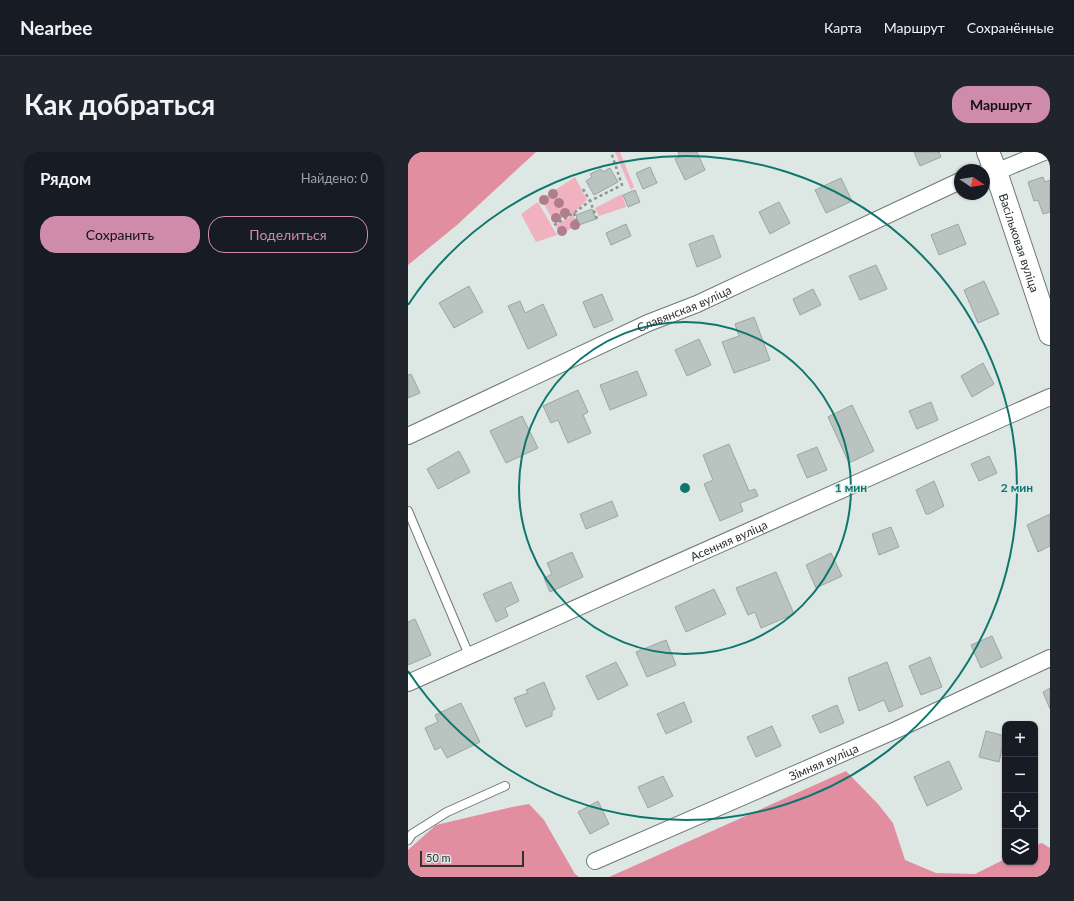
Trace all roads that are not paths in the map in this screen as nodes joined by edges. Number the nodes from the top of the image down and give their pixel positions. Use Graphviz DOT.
graph roads {
  1 [pos="988,152"];
  2 [pos="1044,152"];
  3 [pos="989,164"];
  4 [pos="990,172"];
  5 [pos="954,184"];
  6 [pos="1050,334"];
  7 [pos="1050,397"];
  8 [pos="408,436"];
  9 [pos="408,511"];
  10 [pos="469,655"];
  11 [pos="1050,658"];
  12 [pos="408,683"];
  13 [pos="505,786"];
  14 [pos="408,840"];
  15 [pos="595,861"];
  1 -- 3 [label="street, Васільковая вуліца"];
  2 -- 4 [label="street"];
  4 -- 6 [label="street, Васільковая вуліца"];
  5 -- 8 [label="street, Славянская вуліца"];
  7 -- 10 [label="street, Асенняя вуліца"];
  9 -- 10 [label="lane"];
  10 -- 12 [label="street, Асенняя вуліца"];
  11 -- 15 [label="street, Зімняя вуліца"];
  13 -- 14 [label="lane"];
}
